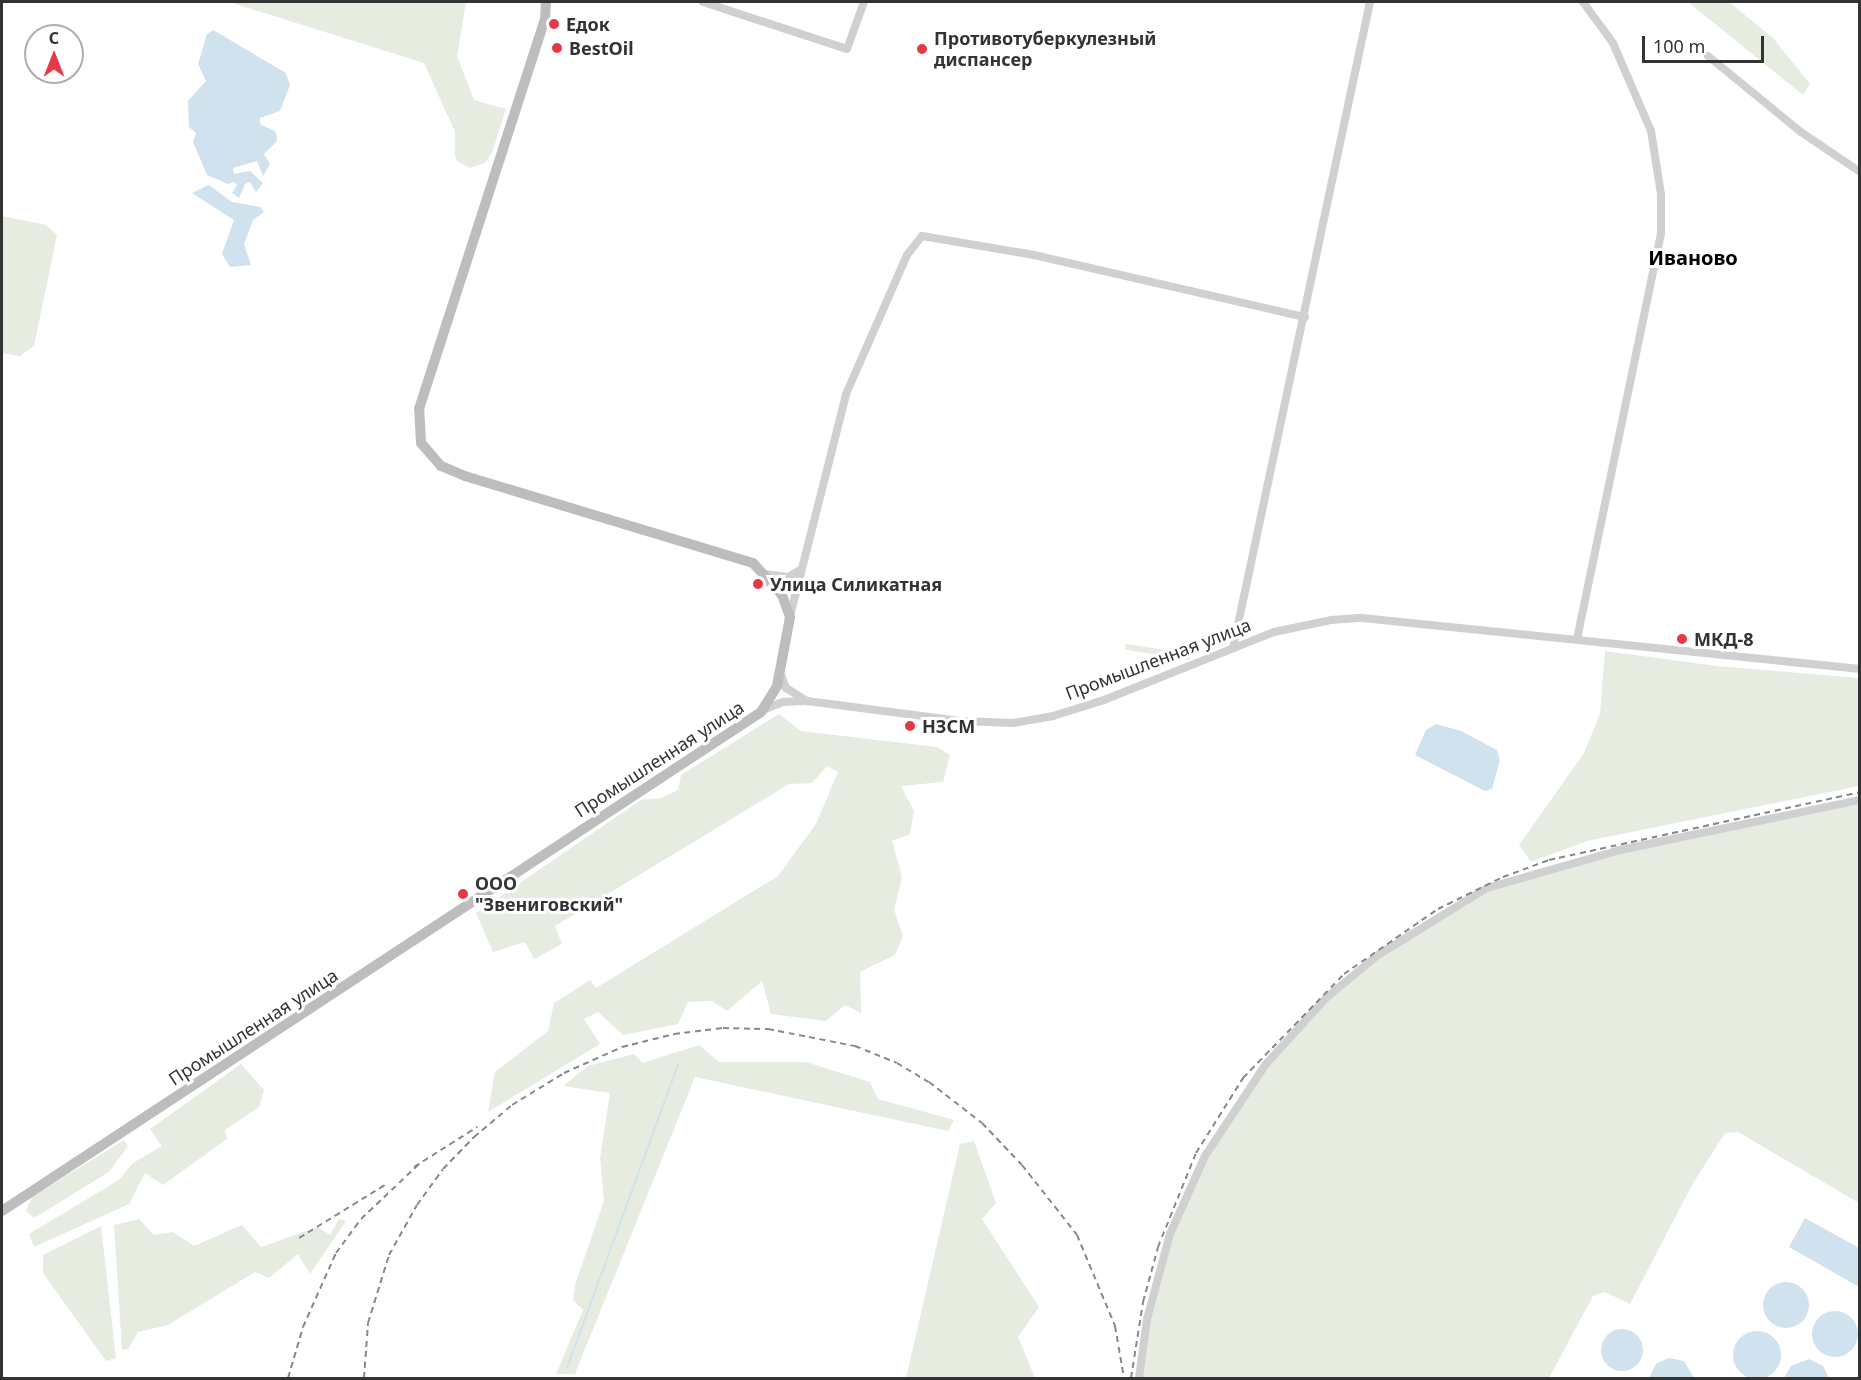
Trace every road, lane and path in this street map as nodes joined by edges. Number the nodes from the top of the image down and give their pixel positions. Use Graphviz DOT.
graph roads {
  1 [pos="546,2"];
  2 [pos="551,2"];
  3 [pos="703,2"];
  4 [pos="864,2"];
  5 [pos="1370,2"];
  6 [pos="1583,2"];
  7 [pos="547,14"];
  8 [pos="1708,56"];
  9 [pos="1860,172"];
  10 [pos="1305,318"];
  11 [pos="800,570"];
  12 [pos="766,574"];
  13 [pos="790,617"];
  14 [pos="1577,639"];
  15 [pos="1233,648"];
  16 [pos="1860,669"];
  17 [pos="781,675"];
  18 [pos="807,701"];
  19 [pos="761,712"];
  20 [pos="1860,800"];
  21 [pos="2,1210"];
  22 [pos="1139,1378"];
  1 -- 7 [label="street"];
  2 -- 7 [label="street"];
  3 -- 4 [label="street"];
  5 -- 10 [label="street"];
  6 -- 14 [label="street"];
  7 -- 12 [label="street"];
  8 -- 9 [label="street"];
  10 -- 11 [label="street"];
  10 -- 15 [label="street"];
  11 -- 12 [label="street"];
  11 -- 13 [label="street"];
  12 -- 13 [label="street"];
  13 -- 17 [label="street, Промышленная улица"];
  14 -- 15 [label="street, Промышленная улица"];
  14 -- 16 [label="street, Промышленная улица"];
  15 -- 18 [label="street, Промышленная улица"];
  17 -- 18 [label="street"];
  17 -- 19 [label="street, Промышленная улица"];
  18 -- 19 [label="street, Промышленная улица"];
  19 -- 21 [label="street, Промышленная улица"];
  20 -- 22 [label="street"];
}
